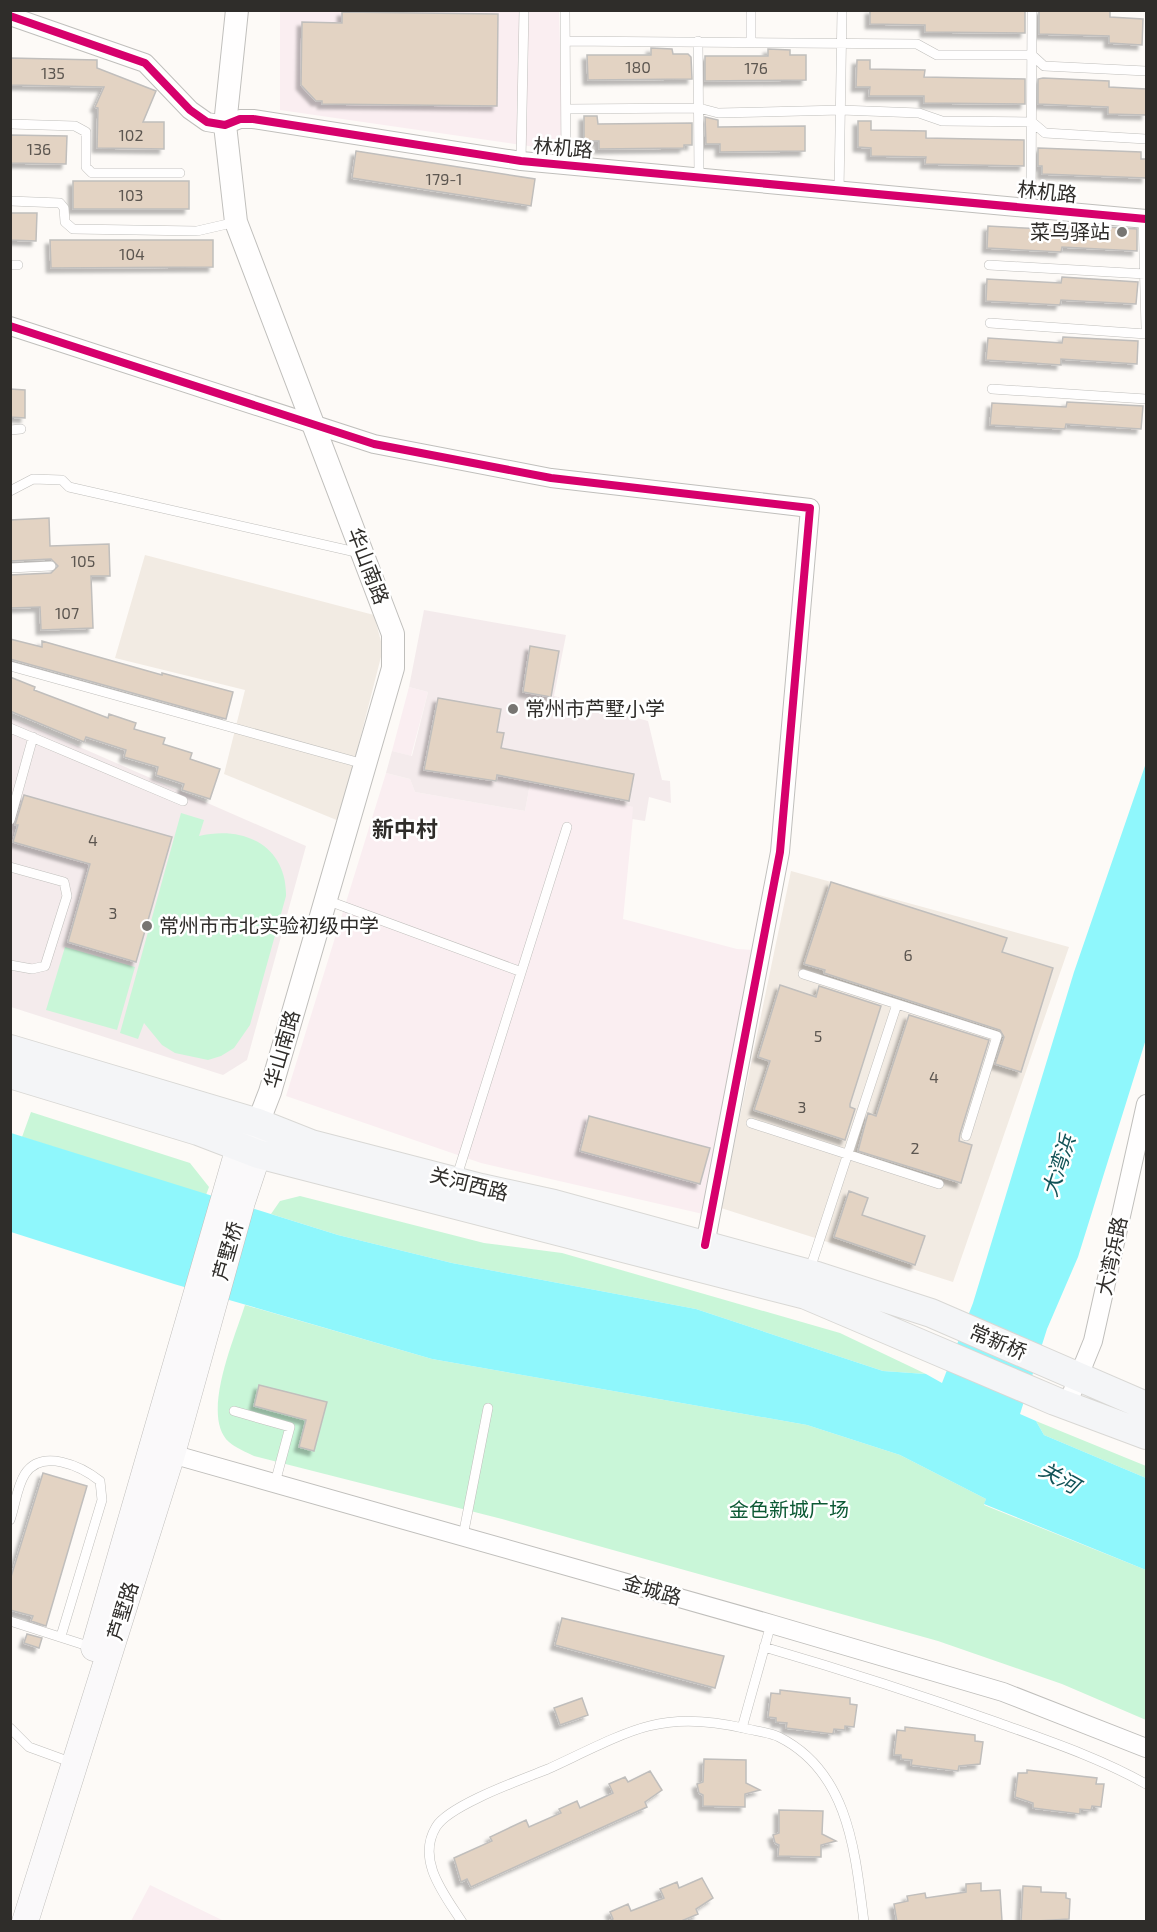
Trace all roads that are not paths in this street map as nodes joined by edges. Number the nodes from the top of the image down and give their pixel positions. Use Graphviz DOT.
graph roads {
  1 [pos="237,10"];
  2 [pos="524,10"];
  3 [pos="565,10"];
  4 [pos="750,10"];
  5 [pos="842,10"];
  6 [pos="1032,10"];
  7 [pos="10,16"];
  8 [pos="699,40"];
  9 [pos="566,41"];
  10 [pos="751,41"];
  11 [pos="842,42"];
  12 [pos="1032,55"];
  13 [pos="1146,71"];
  14 [pos="699,108"];
  15 [pos="566,109"];
  16 [pos="841,110"];
  17 [pos="1032,122"];
  18 [pos="10,124"];
  19 [pos="225,125"];
  20 [pos="1146,139"];
  21 [pos="522,161"];
  22 [pos="566,165"];
  23 [pos="180,173"];
  24 [pos="699,178"];
  25 [pos="839,192"];
  26 [pos="10,201"];
  27 [pos="1031,206"];
  28 [pos="1144,218"];
  29 [pos="236,222"];
  30 [pos="988,265"];
  31 [pos="1145,274"];
  32 [pos="1146,321"];
  33 [pos="990,323"];
  34 [pos="10,326"];
  35 [pos="1146,328"];
  36 [pos="1146,334"];
  37 [pos="992,389"];
  38 [pos="1146,399"];
  39 [pos="314,424"];
  40 [pos="10,491"];
  41 [pos="364,554"];
  42 [pos="51,566"];
  43 [pos="10,568"];
  44 [pos="10,666"];
  45 [pos="10,728"];
  46 [pos="33,737"];
  47 [pos="365,765"];
  48 [pos="183,801"];
  49 [pos="10,820"];
  50 [pos="567,826"];
  51 [pos="10,867"];
  52 [pos="326,900"];
  53 [pos="10,965"];
  54 [pos="519,972"];
  55 [pos="802,974"];
  56 [pos="897,1004"];
  57 [pos="10,1050"];
  58 [pos="10,1074"];
  59 [pos="1146,1104"];
  60 [pos="258,1123"];
  61 [pos="751,1123"];
  62 [pos="966,1136"];
  63 [pos="1142,1136"];
  64 [pos="249,1150"];
  65 [pos="848,1154"];
  66 [pos="455,1181"];
  67 [pos="939,1184"];
  68 [pos="705,1245"];
  69 [pos="808,1274"];
  70 [pos="206,1296"];
  71 [pos="930,1313"];
  72 [pos="920,1343"];
  73 [pos="1072,1374"];
  74 [pos="1061,1403"];
  75 [pos="1146,1406"];
  76 [pos="488,1408"];
  77 [pos="234,1411"];
  78 [pos="1146,1435"];
  79 [pos="162,1451"];
  80 [pos="275,1483"];
  81 [pos="10,1520"];
  82 [pos="463,1536"];
  83 [pos="10,1621"];
  84 [pos="771,1624"];
  85 [pos="61,1636"];
  86 [pos="764,1647"];
  87 [pos="94,1648"];
  88 [pos="10,1728"];
  89 [pos="742,1728"];
  90 [pos="1146,1748"];
  91 [pos="68,1761"];
  92 [pos="1146,1784"];
  93 [pos="10,1908"];
  94 [pos="25,1922"];
  95 [pos="462,1922"];
  96 [pos="864,1922"];
  1 -- 19 [label="street, 华山南路"];
  2 -- 21 [label="lane"];
  3 -- 9 [label="lane"];
  4 -- 10 [label="lane"];
  5 -- 11 [label="lane"];
  6 -- 12 [label="lane"];
  7 -- 19 [label="street"];
  8 -- 9 [label="lane"];
  8 -- 10 [label="lane"];
  8 -- 14 [label="lane"];
  9 -- 15 [label="lane"];
  10 -- 11 [label="lane"];
  11 -- 12 [label="lane"];
  11 -- 16 [label="lane"];
  12 -- 13 [label="lane"];
  12 -- 17 [label="lane"];
  14 -- 15 [label="lane"];
  14 -- 16 [label="lane"];
  14 -- 24 [label="lane"];
  15 -- 22 [label="lane"];
  16 -- 17 [label="lane"];
  16 -- 25 [label="lane"];
  17 -- 20 [label="lane"];
  17 -- 27 [label="lane"];
  18 -- 23 [label="lane"];
  19 -- 21 [label="street, 林机路"];
  19 -- 29 [label="street, 华山南路"];
  21 -- 22 [label="street, 林机路"];
  22 -- 24 [label="street, 林机路"];
  24 -- 25 [label="street, 林机路"];
  25 -- 27 [label="street, 林机路"];
  26 -- 29 [label="lane"];
  27 -- 28 [label="street, 林机路"];
  28 -- 31 [label="lane"];
  29 -- 39 [label="street, 华山南路"];
  30 -- 31 [label="lane"];
  31 -- 32 [label="lane"];
  32 -- 35 [label="lane"];
  33 -- 36 [label="lane"];
  34 -- 39 [label="street"];
  37 -- 38 [label="lane"];
  39 -- 41 [label="street, 华山南路"];
  39 -- 68 [label="street"];
  40 -- 41 [label="lane"];
  41 -- 47 [label="street, 华山南路"];
  42 -- 43 [label="lane"];
  44 -- 47 [label="lane"];
  45 -- 46 [label="lane"];
  46 -- 48 [label="lane"];
  46 -- 49 [label="lane"];
  47 -- 52 [label="street, 华山南路"];
  50 -- 54 [label="lane"];
  51 -- 53 [label="lane"];
  52 -- 54 [label="lane"];
  52 -- 60 [label="street, 华山南路"];
  54 -- 66 [label="lane"];
  55 -- 56 [label="lane"];
  56 -- 62 [label="lane"];
  56 -- 65 [label="lane"];
  57 -- 60 [label="main road, 关河西路"];
  58 -- 64 [label="main road, 关河西路"];
  59 -- 63 [label="street, 大湾浜路"];
  60 -- 64 [label="main road"];
  60 -- 66 [label="main road, 关河西路"];
  61 -- 65 [label="lane"];
  63 -- 73 [label="street, 大湾浜路"];
  64 -- 70 [label="main road, 芦墅桥"];
  64 -- 72 [label="main road, 关河西路"];
  65 -- 67 [label="lane"];
  65 -- 69 [label="lane"];
  66 -- 68 [label="main road, 关河西路"];
  68 -- 69 [label="main road, 关河西路"];
  69 -- 71 [label="main road, 关河西路"];
  70 -- 79 [label="main road, 芦墅路"];
  71 -- 73 [label="main road, 常新桥"];
  72 -- 74 [label="main road, 常新桥"];
  73 -- 74 [label="street, 大湾浜路"];
  73 -- 75 [label="main road"];
  74 -- 78 [label="main road"];
  76 -- 82 [label="lane"];
  77 -- 80 [label="lane"];
  79 -- 80 [label="street, 金城路"];
  79 -- 87 [label="main road, 芦墅路"];
  79 -- 91 [label="main road, 芦墅路"];
  80 -- 82 [label="street, 金城路"];
  81 -- 85 [label="lane"];
  82 -- 84 [label="street, 金城路"];
  83 -- 85 [label="lane"];
  84 -- 86 [label="lane"];
  84 -- 90 [label="street, 金城路"];
  85 -- 87 [label="lane"];
  86 -- 89 [label="lane"];
  86 -- 92 [label="lane"];
  87 -- 91 [label="main road, 芦墅路"];
  88 -- 91 [label="lane"];
  89 -- 95 [label="lane"];
  89 -- 96 [label="lane"];
  91 -- 93 [label="main road, 芦墅路"];
  91 -- 94 [label="main road, 芦墅路"];
}
